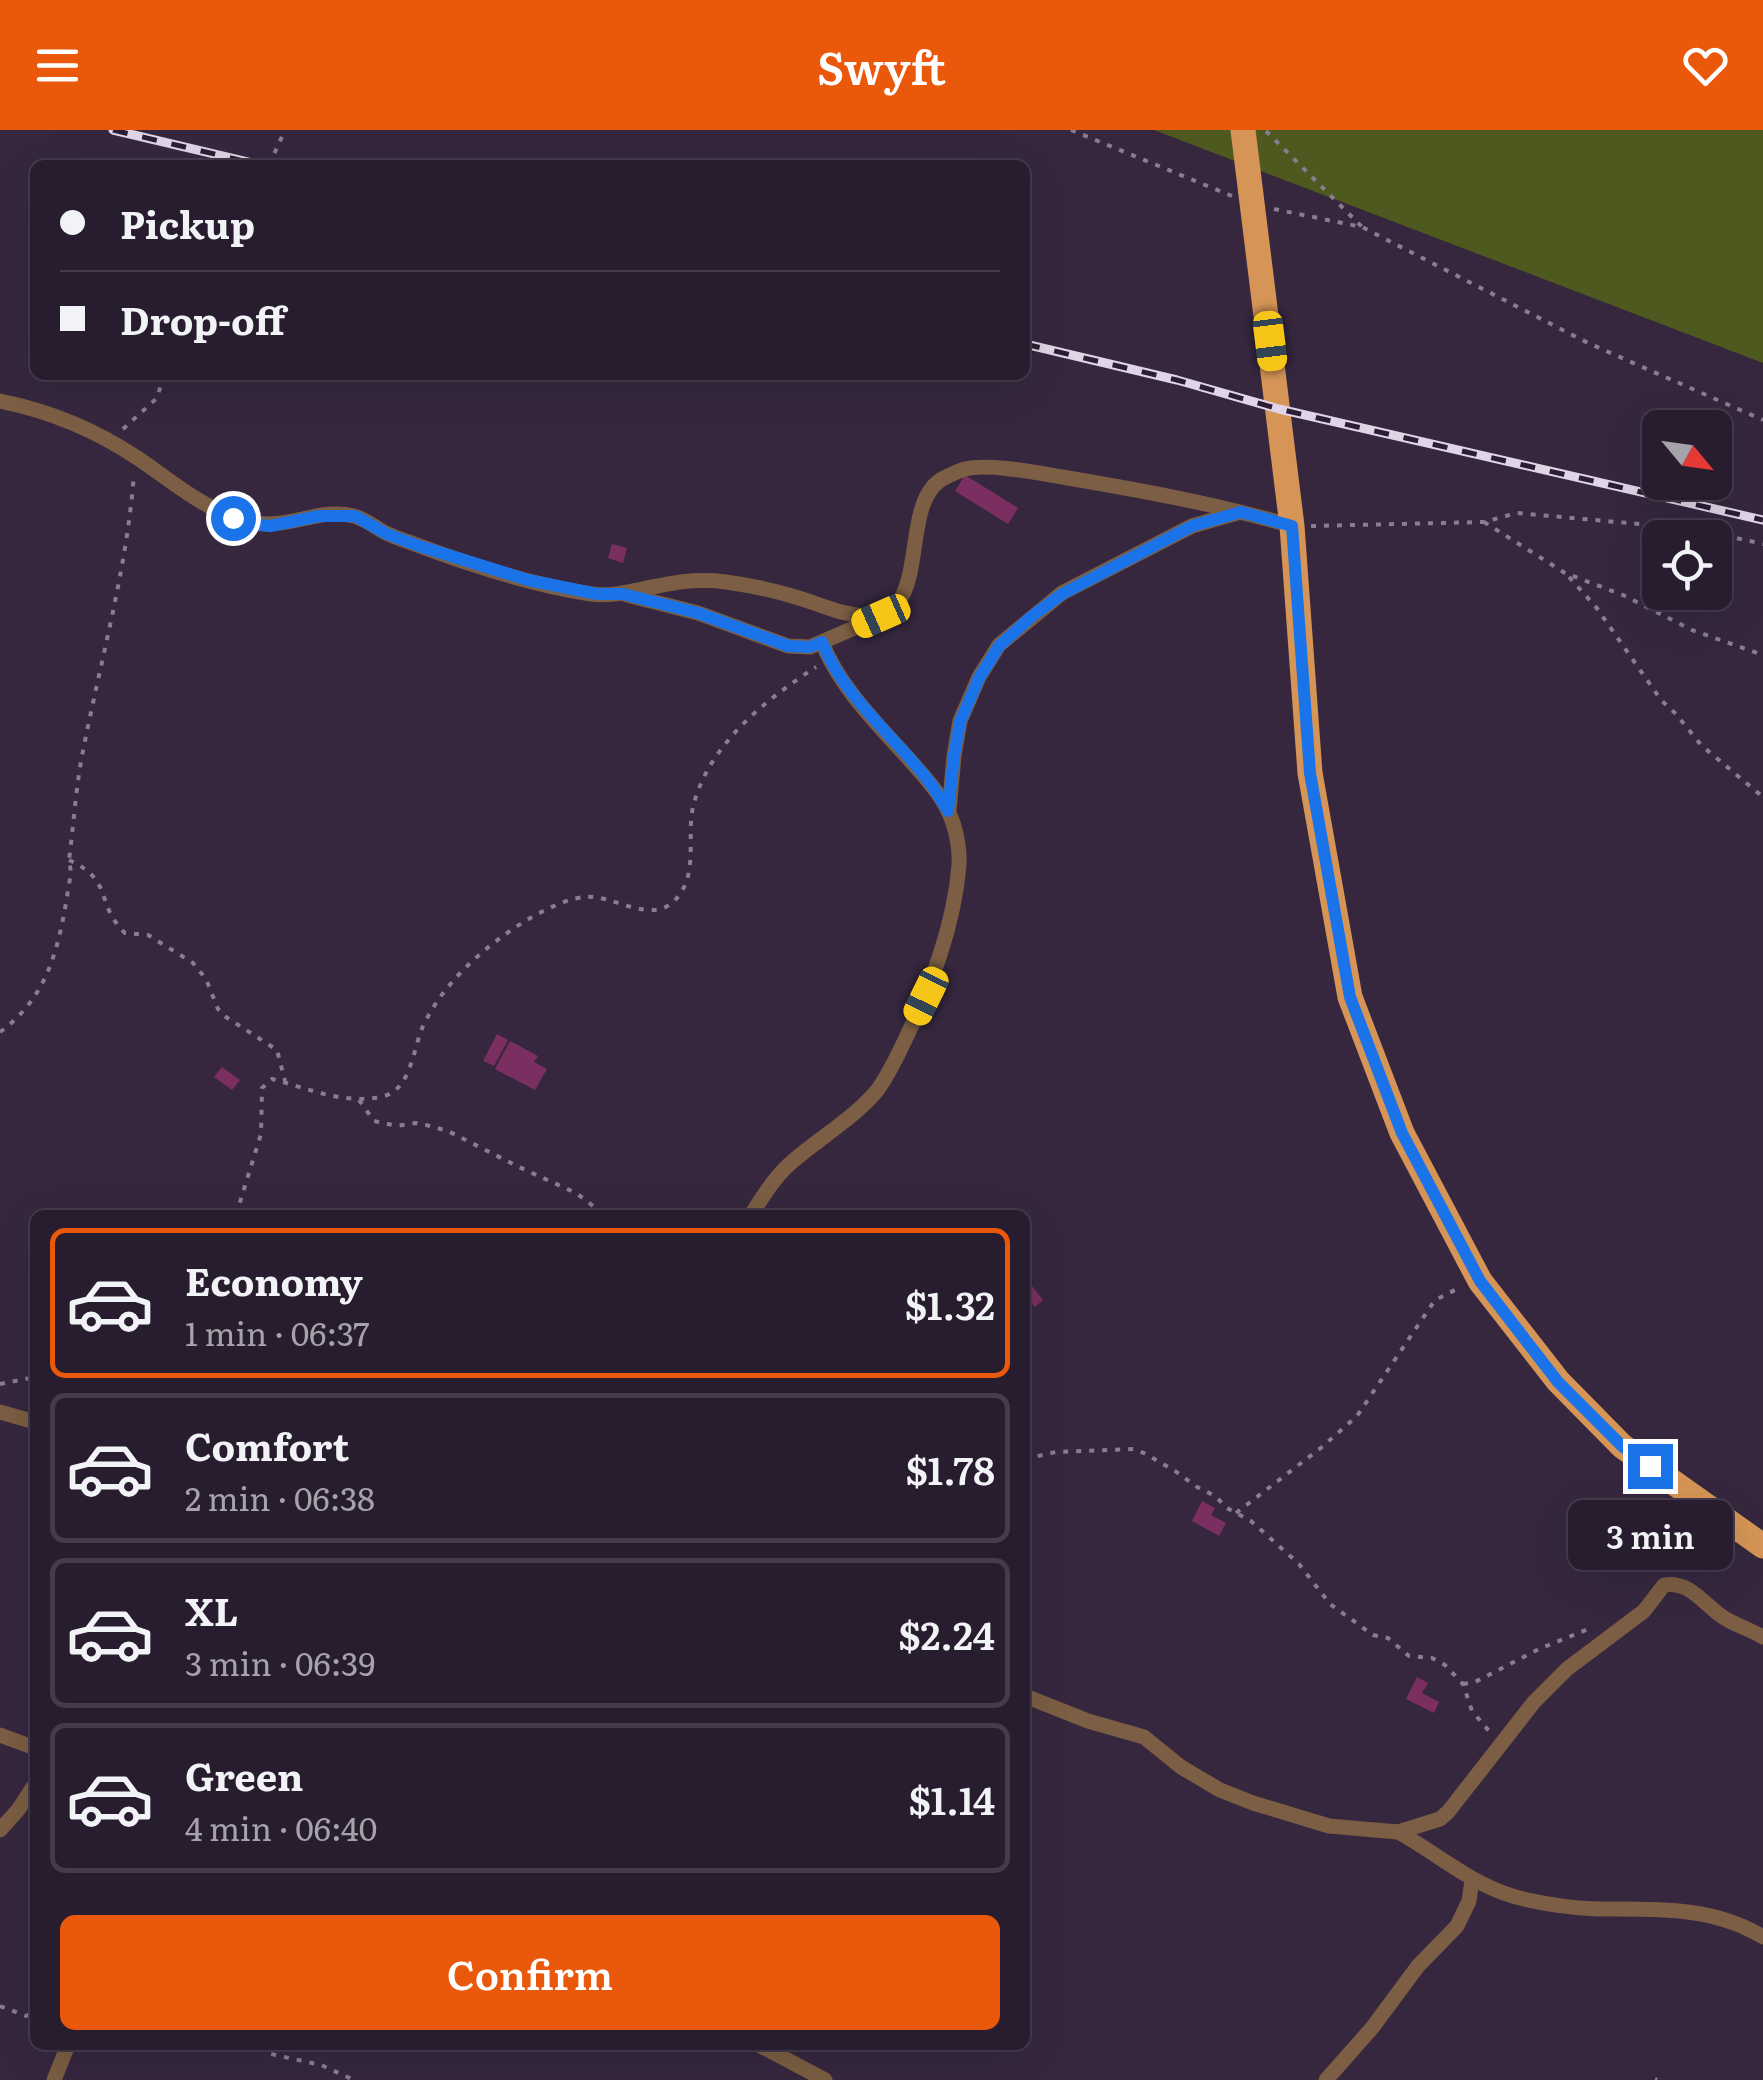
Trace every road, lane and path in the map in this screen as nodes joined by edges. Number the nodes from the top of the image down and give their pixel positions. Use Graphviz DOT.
graph roads {
  1 [pos="285,130"];
  2 [pos="1071,130"];
  3 [pos="1243,130"];
  4 [pos="1265,130"];
  5 [pos="271,160"];
  6 [pos="1253,205"];
  7 [pos="1362,227"];
  8 [pos="162,380"];
  9 [pos="0,401"];
  10 [pos="1763,420"];
  11 [pos="110,442"];
  12 [pos="135,456"];
  13 [pos="1241,512"];
  14 [pos="1484,522"];
  15 [pos="1292,526"];
  16 [pos="1763,544"];
  17 [pos="1566,573"];
  18 [pos="623,594"];
  19 [pos="881,616"];
  20 [pos="822,642"];
  21 [pos="1763,655"];
  22 [pos="828,659"];
  23 [pos="1763,797"];
  24 [pos="948,811"];
  25 [pos="69,860"];
  26 [pos="0,1032"];
  27 [pos="285,1083"];
  28 [pos="358,1099"];
  29 [pos="237,1210"];
  30 [pos="598,1210"];
  31 [pos="754,1210"];
  32 [pos="1480,1281"];
  33 [pos="30,1378"];
  34 [pos="0,1384"];
  35 [pos="0,1412"];
  36 [pos="30,1421"];
  37 [pos="1030,1458"];
  38 [pos="1236,1513"];
  39 [pos="1763,1546"];
  40 [pos="1598,1626"];
  41 [pos="1763,1637"];
  42 [pos="1463,1684"];
  43 [pos="1030,1698"];
  44 [pos="0,1734"];
  45 [pos="30,1746"];
  46 [pos="1498,1749"];
  47 [pos="30,1792"];
  48 [pos="0,1830"];
  49 [pos="1398,1832"];
  50 [pos="1472,1880"];
  51 [pos="1763,1936"];
  52 [pos="0,2006"];
  53 [pos="30,2014"];
  54 [pos="66,2050"];
  55 [pos="266,2050"];
  56 [pos="768,2050"];
  57 [pos="54,2080"];
  58 [pos="354,2080"];
  59 [pos="825,2080"];
  60 [pos="1326,2080"];
  1 -- 5 [label="path"];
  2 -- 6 [label="path"];
  3 -- 6 [label="highway"];
  4 -- 7 [label="path"];
  6 -- 7 [label="path"];
  6 -- 15 [label="highway"];
  7 -- 10 [label="path"];
  8 -- 11 [label="path"];
  9 -- 11 [label="street"];
  11 -- 12 [label="street"];
  12 -- 18 [label="street"];
  12 -- 25 [label="path"];
  13 -- 15 [label="street"];
  13 -- 19 [label="street"];
  13 -- 24 [label="street"];
  14 -- 15 [label="path"];
  14 -- 16 [label="path"];
  14 -- 17 [label="path"];
  15 -- 32 [label="highway"];
  17 -- 21 [label="path"];
  17 -- 23 [label="path"];
  18 -- 19 [label="street"];
  18 -- 20 [label="street"];
  19 -- 20 [label="street"];
  20 -- 22 [label="street"];
  22 -- 24 [label="street"];
  22 -- 28 [label="path"];
  24 -- 31 [label="street"];
  25 -- 26 [label="path"];
  25 -- 27 [label="path"];
  27 -- 28 [label="path"];
  27 -- 29 [label="path"];
  28 -- 30 [label="path"];
  32 -- 38 [label="path"];
  32 -- 39 [label="highway"];
  33 -- 34 [label="path"];
  35 -- 36 [label="street"];
  37 -- 38 [label="path"];
  38 -- 42 [label="path"];
  40 -- 42 [label="path"];
  41 -- 46 [label="street"];
  42 -- 46 [label="path"];
  43 -- 49 [label="street"];
  44 -- 45 [label="street"];
  46 -- 49 [label="street"];
  47 -- 48 [label="street"];
  49 -- 50 [label="street"];
  50 -- 51 [label="street"];
  50 -- 60 [label="street"];
  52 -- 53 [label="path"];
  54 -- 57 [label="street"];
  55 -- 58 [label="path"];
  56 -- 59 [label="street"];
}
